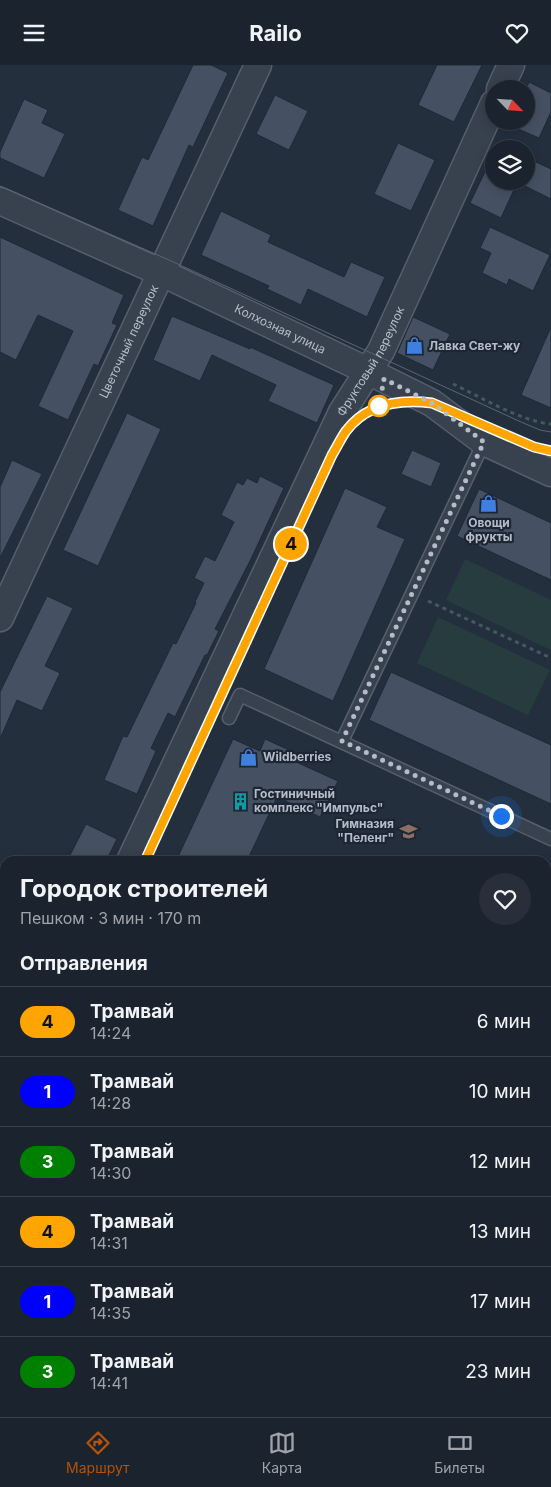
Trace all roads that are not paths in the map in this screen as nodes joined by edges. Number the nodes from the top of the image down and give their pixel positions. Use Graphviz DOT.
graph roads {
  1 [pos="258,65"];
  2 [pos="511,65"];
  3 [pos="504,80"];
  4 [pos="485,123"];
  5 [pos="0,201"];
  6 [pos="162,273"];
  7 [pos="368,371"];
  8 [pos="484,442"];
  9 [pos="551,473"];
  10 [pos="0,618"];
  11 [pos="229,718"];
  12 [pos="342,741"];
  13 [pos="551,839"];
  14 [pos="132,856"];
  1 -- 6 [label="street, Цветочный переулок"];
  2 -- 3 [label="street"];
  4 -- 7 [label="street, Фруктовый переулок"];
  5 -- 6 [label="street, Колхозная улица"];
  6 -- 7 [label="street, Колхозная улица"];
  6 -- 10 [label="street, Цветочный переулок"];
  7 -- 8 [label="street, Колхозная улица"];
  7 -- 14 [label="street, Фруктовый переулок"];
  8 -- 9 [label="street, Колхозная улица"];
  8 -- 12 [label="lane"];
  11 -- 12 [label="lane"];
  12 -- 13 [label="lane"];
}
